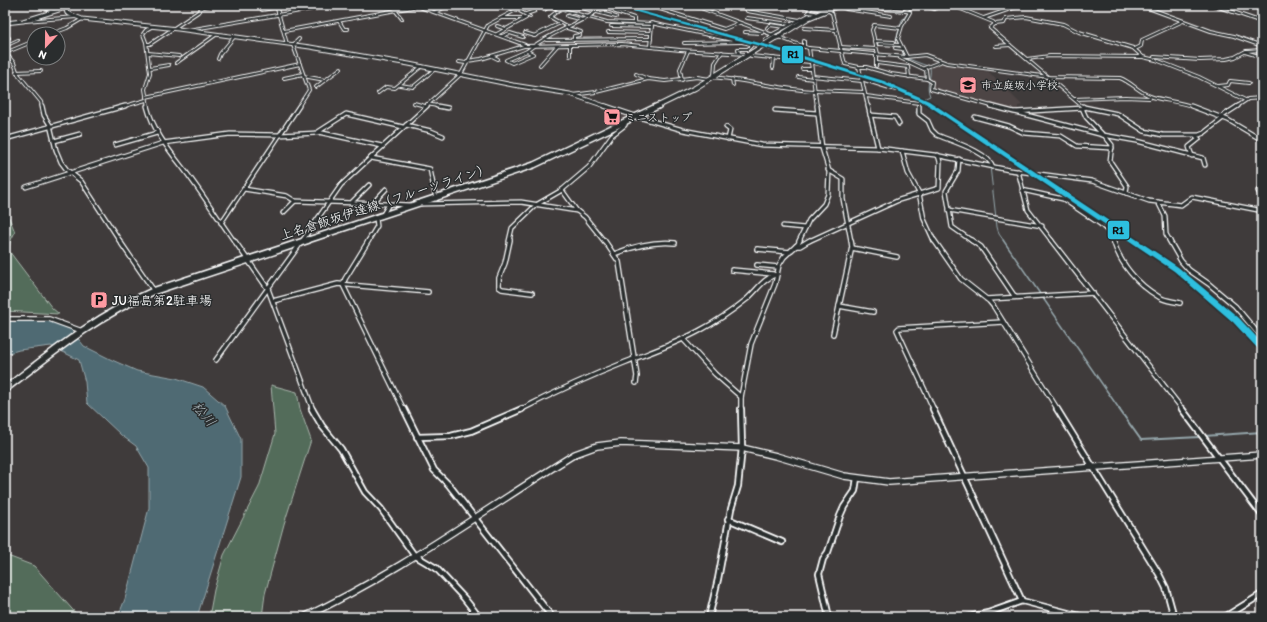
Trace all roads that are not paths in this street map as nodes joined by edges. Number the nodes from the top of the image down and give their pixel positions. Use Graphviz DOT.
graph roads {
  1 [pos="34,5"];
  2 [pos="75,5"];
  3 [pos="213,5"];
  4 [pos="289,5"];
  5 [pos="336,5"];
  6 [pos="450,5"];
  7 [pos="524,5"];
  8 [pos="545,5"];
  9 [pos="562,5"];
  10 [pos="570,5"];
  11 [pos="595,5"];
  12 [pos="647,5"];
  13 [pos="688,5"];
  14 [pos="795,5"];
  15 [pos="840,5"];
  16 [pos="875,5"];
  17 [pos="913,5"];
  18 [pos="922,5"];
  19 [pos="950,5"];
  20 [pos="1020,5"];
  21 [pos="1140,5"];
  22 [pos="1214,5"];
  23 [pos="1252,5"];
  24 [pos="64,6"];
  25 [pos="203,6"];
  26 [pos="276,6"];
  27 [pos="416,6"];
  28 [pos="550,6"];
  29 [pos="712,6"];
  30 [pos="731,6"];
  31 [pos="745,6"];
  32 [pos="773,6"];
  33 [pos="698,7"];
  34 [pos="1255,7"];
  35 [pos="1262,7"];
  36 [pos="556,8"];
  37 [pos="811,8"];
  38 [pos="516,9"];
  39 [pos="560,9"];
  40 [pos="935,9"];
  41 [pos="262,10"];
  42 [pos="395,10"];
  43 [pos="544,10"];
  44 [pos="822,10"];
  45 [pos="827,10"];
  46 [pos="54,11"];
  47 [pos="535,11"];
  48 [pos="906,11"];
  49 [pos="435,12"];
  50 [pos="596,12"];
  51 [pos="619,12"];
  52 [pos="815,13"];
  53 [pos="279,14"];
  54 [pos="526,14"];
  55 [pos="567,16"];
  56 [pos="891,16"];
  57 [pos="76,17"];
  58 [pos="530,17"];
  59 [pos="588,17"];
  60 [pos="616,17"];
  61 [pos="500,18"];
  62 [pos="747,18"];
  63 [pos="984,18"];
  64 [pos="82,19"];
  65 [pos="402,19"];
  66 [pos="583,20"];
  67 [pos="800,20"];
  68 [pos="22,21"];
  69 [pos="1183,21"];
  70 [pos="339,22"];
  71 [pos="612,22"];
  72 [pos="1262,22"];
  73 [pos="560,23"];
  74 [pos="634,23"];
  75 [pos="739,23"];
  76 [pos="5,24"];
  77 [pos="651,24"];
  78 [pos="995,24"];
  79 [pos="791,25"];
  80 [pos="153,26"];
  81 [pos="497,26"];
  82 [pos="611,26"];
  83 [pos="652,27"];
  84 [pos="786,27"];
  85 [pos="66,28"];
  86 [pos="172,28"];
  87 [pos="567,28"];
  88 [pos="767,28"];
  89 [pos="804,28"];
  90 [pos="901,28"];
  91 [pos="348,29"];
  92 [pos="506,29"];
  93 [pos="187,30"];
  94 [pos="485,30"];
  95 [pos="836,30"];
  96 [pos="284,31"];
  97 [pos="544,31"];
  98 [pos="581,32"];
  99 [pos="608,32"];
  100 [pos="745,32"];
  101 [pos="525,33"];
  102 [pos="651,33"];
  103 [pos="705,33"];
  104 [pos="765,33"];
  105 [pos="217,34"];
  106 [pos="496,34"];
  107 [pos="554,35"];
  108 [pos="580,35"];
  109 [pos="502,36"];
  110 [pos="774,36"];
  111 [pos="234,37"];
  112 [pos="523,37"];
  113 [pos="704,37"];
  114 [pos="9,38"];
  115 [pos="606,38"];
  116 [pos="299,39"];
  117 [pos="651,39"];
  118 [pos="5,40"];
  119 [pos="18,40"];
  120 [pos="544,40"];
  121 [pos="574,40"];
  122 [pos="874,40"];
  123 [pos="804,41"];
  124 [pos="749,42"];
  125 [pos="894,42"];
  126 [pos="684,43"];
  127 [pos="26,44"];
  128 [pos="147,44"];
  129 [pos="287,44"];
  130 [pos="879,44"];
  131 [pos="293,45"];
  132 [pos="606,45"];
  133 [pos="764,45"];
  134 [pos="900,45"];
  135 [pos="1010,45"];
  136 [pos="5,46"];
  137 [pos="528,46"];
  138 [pos="532,46"];
  139 [pos="557,46"];
  140 [pos="570,46"];
  141 [pos="996,46"];
  142 [pos="1262,46"];
  143 [pos="650,47"];
  144 [pos="804,47"];
  145 [pos="840,47"];
  146 [pos="809,48"];
  147 [pos="895,48"];
  148 [pos="876,49"];
  149 [pos="903,49"];
  150 [pos="1135,49"];
  151 [pos="776,50"];
  152 [pos="841,50"];
  153 [pos="1262,50"];
  154 [pos="527,51"];
  155 [pos="688,51"];
  156 [pos="5,52"];
  157 [pos="722,52"];
  158 [pos="1244,52"];
  159 [pos="148,53"];
  160 [pos="739,53"];
  161 [pos="746,54"];
  162 [pos="877,54"];
  163 [pos="179,56"];
  164 [pos="492,56"];
  165 [pos="570,56"];
  166 [pos="751,56"];
  167 [pos="896,56"];
  168 [pos="906,57"];
  169 [pos="1142,57"];
  170 [pos="1262,57"];
  171 [pos="774,58"];
  172 [pos="498,59"];
  173 [pos="1027,59"];
  174 [pos="218,60"];
  175 [pos="459,62"];
  176 [pos="466,62"];
  177 [pos="810,62"];
  178 [pos="940,62"];
  179 [pos="176,63"];
  180 [pos="300,64"];
  181 [pos="877,64"];
  182 [pos="169,65"];
  183 [pos="540,65"];
  184 [pos="823,65"];
  185 [pos="422,66"];
  186 [pos="858,67"];
  187 [pos="926,67"];
  188 [pos="150,68"];
  189 [pos="341,68"];
  190 [pos="773,68"];
  191 [pos="435,69"];
  192 [pos="802,69"];
  193 [pos="811,69"];
  194 [pos="876,69"];
  195 [pos="41,71"];
  196 [pos="16,72"];
  197 [pos="461,74"];
  198 [pos="636,74"];
  199 [pos="303,75"];
  200 [pos="712,77"];
  201 [pos="798,77"];
  202 [pos="909,77"];
  203 [pos="1049,77"];
  204 [pos="284,78"];
  205 [pos="812,78"];
  206 [pos="927,78"];
  207 [pos="648,79"];
  208 [pos="732,79"];
  209 [pos="325,80"];
  210 [pos="682,80"];
  211 [pos="862,80"];
  212 [pos="1249,83"];
  213 [pos="400,85"];
  214 [pos="732,85"];
  215 [pos="1218,86"];
  216 [pos="316,87"];
  217 [pos="814,90"];
  218 [pos="896,90"];
  219 [pos="864,92"];
  220 [pos="378,93"];
  221 [pos="572,95"];
  222 [pos="866,96"];
  223 [pos="146,98"];
  224 [pos="1156,98"];
  225 [pos="1262,98"];
  226 [pos="1075,99"];
  227 [pos="1245,100"];
  228 [pos="414,104"];
  229 [pos="426,105"];
  230 [pos="448,108"];
  231 [pos="1083,108"];
  232 [pos="775,110"];
  233 [pos="1015,112"];
  234 [pos="817,113"];
  235 [pos="870,115"];
  236 [pos="635,116"];
  237 [pos="975,117"];
  238 [pos="1222,118"];
  239 [pos="626,121"];
  240 [pos="899,124"];
  241 [pos="50,125"];
  242 [pos="404,126"];
  243 [pos="726,127"];
  244 [pos="157,133"];
  245 [pos="318,133"];
  246 [pos="80,134"];
  247 [pos="280,135"];
  248 [pos="1103,135"];
  249 [pos="443,136"];
  250 [pos="1196,136"];
  251 [pos="5,139"];
  252 [pos="728,139"];
  253 [pos="1262,140"];
  254 [pos="54,141"];
  255 [pos="163,143"];
  256 [pos="115,145"];
  257 [pos="382,146"];
  258 [pos="822,148"];
  259 [pos="878,148"];
  260 [pos="1112,148"];
  261 [pos="902,151"];
  262 [pos="938,155"];
  263 [pos="1192,156"];
  264 [pos="370,158"];
  265 [pos="959,159"];
  266 [pos="1206,165"];
  267 [pos="993,167"];
  268 [pos="828,170"];
  269 [pos="1018,171"];
  270 [pos="71,173"];
  271 [pos="369,185"];
  272 [pos="26,187"];
  273 [pos="939,188"];
  274 [pos="244,189"];
  275 [pos="386,189"];
  276 [pos="562,190"];
  277 [pos="947,190"];
  278 [pos="1022,190"];
  279 [pos="1262,190"];
  280 [pos="1126,192"];
  281 [pos="919,193"];
  282 [pos="436,198"];
  283 [pos="1262,199"];
  284 [pos="295,201"];
  285 [pos="329,202"];
  286 [pos="1158,202"];
  287 [pos="351,203"];
  288 [pos="372,204"];
  289 [pos="389,204"];
  290 [pos="421,204"];
  291 [pos="536,205"];
  292 [pos="412,207"];
  293 [pos="949,210"];
  294 [pos="577,211"];
  295 [pos="283,213"];
  296 [pos="379,218"];
  297 [pos="221,223"];
  298 [pos="847,224"];
  299 [pos="783,226"];
  300 [pos="1042,226"];
  301 [pos="805,228"];
  302 [pos="675,243"];
  303 [pos="300,244"];
  304 [pos="796,246"];
  305 [pos="852,248"];
  306 [pos="757,249"];
  307 [pos="790,252"];
  308 [pos="614,254"];
  309 [pos="897,257"];
  310 [pos="248,260"];
  311 [pos="757,265"];
  312 [pos="778,267"];
  313 [pos="732,270"];
  314 [pos="776,274"];
  315 [pos="343,284"];
  316 [pos="268,289"];
  317 [pos="154,291"];
  318 [pos="428,292"];
  319 [pos="532,293"];
  320 [pos="1093,293"];
  321 [pos="1015,297"];
  322 [pos="987,299"];
  323 [pos="273,301"];
  324 [pos="1180,303"];
  325 [pos="839,306"];
  326 [pos="873,312"];
  327 [pos="5,319"];
  328 [pos="1002,322"];
  329 [pos="82,331"];
  330 [pos="833,334"];
  331 [pos="684,338"];
  332 [pos="1262,338"];
  333 [pos="634,359"];
  334 [pos="216,360"];
  335 [pos="636,383"];
  336 [pos="5,389"];
  337 [pos="741,397"];
  338 [pos="417,437"];
  339 [pos="742,448"];
  340 [pos="1262,454"];
  341 [pos="1220,458"];
  342 [pos="1092,467"];
  343 [pos="964,476"];
  344 [pos="858,478"];
  345 [pos="1262,515"];
  346 [pos="474,518"];
  347 [pos="728,519"];
  348 [pos="782,542"];
  349 [pos="416,556"];
  350 [pos="1262,594"];
  351 [pos="1022,601"];
  352 [pos="304,617"];
  353 [pos="479,617"];
  354 [pos="552,617"];
  355 [pos="708,617"];
  356 [pos="829,617"];
  357 [pos="970,617"];
  358 [pos="1084,617"];
  359 [pos="1174,617"];
  360 [pos="1225,617"];
  1 -- 46 [label="street"];
  2 -- 24 [label="street"];
  3 -- 25 [label="street"];
  4 -- 26 [label="street"];
  5 -- 53 [label="street"];
  6 -- 49 [label="street"];
  7 -- 38 [label="street"];
  8 -- 28 [label="street"];
  9 -- 36 [label="street"];
  10 -- 50 [label="street"];
  11 -- 51 [label="street"];
  12 -- 75 [label="street"];
  13 -- 33 [label="main road"];
  14 -- 32 [label="main road"];
  14 -- 37 [label="main road"];
  15 -- 45 [label="main road, 上名倉飯坂伊達線（フルーツライン）"];
  15 -- 56 [label="street"];
  16 -- 48 [label="street"];
  17 -- 48 [label="street"];
  18 -- 40 [label="street"];
  19 -- 63 [label="street"];
  20 -- 63 [label="street"];
  21 -- 69 [label="street"];
  22 -- 72 [label="street"];
  23 -- 34 [label="street"];
  24 -- 46 [label="street"];
  24 -- 57 [label="street"];
  25 -- 86 [label="street"];
  26 -- 41 [label="street"];
  26 -- 53 [label="street"];
  27 -- 42 [label="street"];
  27 -- 49 [label="street"];
  28 -- 36 [label="street"];
  28 -- 43 [label="street"];
  29 -- 30 [label="main road"];
  29 -- 33 [label="main road"];
  30 -- 31 [label="main road"];
  31 -- 32 [label="main road"];
  31 -- 67 [label="street"];
  33 -- 75 [label="street"];
  34 -- 35 [label="street"];
  34 -- 35 [label="street"];
  36 -- 39 [label="street"];
  37 -- 44 [label="main road"];
  37 -- 52 [label="street"];
  38 -- 54 [label="street"];
  38 -- 61 [label="street"];
  39 -- 59 [label="street"];
  39 -- 73 [label="street"];
  42 -- 65 [label="street"];
  42 -- 70 [label="street"];
  44 -- 45 [label="main road"];
  44 -- 52 [label="street"];
  45 -- 95 [label="street"];
  45 -- 110 [label="main road, 上名倉飯坂伊達線（フルーツライン）"];
  46 -- 68 [label="street"];
  47 -- 54 [label="street"];
  48 -- 90 [label="street"];
  49 -- 94 [label="street"];
  50 -- 59 [label="street"];
  50 -- 60 [label="street"];
  51 -- 60 [label="street"];
  51 -- 74 [label="street"];
  52 -- 67 [label="street"];
  53 -- 93 [label="street"];
  53 -- 96 [label="street"];
  54 -- 58 [label="street"];
  55 -- 66 [label="street"];
  57 -- 64 [label="street"];
  57 -- 68 [label="street"];
  59 -- 66 [label="street"];
  59 -- 71 [label="street"];
  60 -- 71 [label="street"];
  61 -- 92 [label="street"];
  61 -- 94 [label="street"];
  62 -- 79 [label="street"];
  63 -- 78 [label="street"];
  64 -- 80 [label="street"];
  64 -- 85 [label="street"];
  66 -- 87 [label="street"];
  67 -- 79 [label="street"];
  68 -- 76 [label="street"];
  69 -- 142 [label="street"];
  69 -- 150 [label="street"];
  70 -- 91 [label="street"];
  70 -- 96 [label="street"];
  71 -- 74 [label="street"];
  71 -- 82 [label="street"];
  73 -- 87 [label="street"];
  73 -- 97 [label="street"];
  74 -- 77 [label="street"];
  75 -- 104 [label="street"];
  77 -- 83 [label="street"];
  77 -- 103 [label="street"];
  78 -- 135 [label="street"];
  78 -- 150 [label="street"];
  79 -- 84 [label="street"];
  80 -- 86 [label="street"];
  80 -- 128 [label="street"];
  81 -- 92 [label="street"];
  82 -- 83 [label="street"];
  82 -- 99 [label="street"];
  83 -- 102 [label="street"];
  84 -- 88 [label="street"];
  84 -- 110 [label="street"];
  86 -- 93 [label="street"];
  86 -- 128 [label="street"];
  87 -- 98 [label="street"];
  87 -- 107 [label="street"];
  89 -- 95 [label="street"];
  90 -- 122 [label="street"];
  90 -- 134 [label="street"];
  92 -- 106 [label="street"];
  93 -- 105 [label="street"];
  94 -- 106 [label="street"];
  94 -- 176 [label="street"];
  95 -- 145 [label="street"];
  96 -- 129 [label="street"];
  97 -- 101 [label="street"];
  97 -- 107 [label="street"];
  99 -- 102 [label="street"];
  99 -- 115 [label="street"];
  100 -- 104 [label="street"];
  102 -- 117 [label="street"];
  103 -- 113 [label="street"];
  103 -- 124 [label="street"];
  104 -- 110 [label="street"];
  105 -- 111 [label="street"];
  105 -- 179 [label="street"];
  106 -- 109 [label="street"];
  107 -- 120 [label="street"];
  108 -- 121 [label="street"];
  109 -- 112 [label="street"];
  109 -- 137 [label="street"];
  110 -- 133 [label="main road, 上名倉飯坂伊達線（フルーツライン）"];
  110 -- 144 [label="street"];
  111 -- 129 [label="street"];
  111 -- 174 [label="street"];
  114 -- 118 [label="street"];
  115 -- 117 [label="street"];
  115 -- 121 [label="street"];
  115 -- 132 [label="street"];
  116 -- 131 [label="street"];
  117 -- 143 [label="street"];
  119 -- 136 [label="street"];
  120 -- 121 [label="street"];
  120 -- 138 [label="street"];
  122 -- 125 [label="street"];
  122 -- 148 [label="street"];
  123 -- 144 [label="street"];
  124 -- 126 [label="street"];
  124 -- 133 [label="street"];
  124 -- 160 [label="street"];
  127 -- 156 [label="street"];
  128 -- 159 [label="street"];
  129 -- 131 [label="street"];
  130 -- 134 [label="street"];
  131 -- 180 [label="street"];
  131 -- 185 [label="street"];
  132 -- 140 [label="street"];
  132 -- 143 [label="street"];
  133 -- 151 [label="street"];
  133 -- 200 [label="main road, 上名倉飯坂伊達線（フルーツライン）"];
  134 -- 149 [label="street"];
  135 -- 141 [label="street"];
  135 -- 173 [label="street"];
  137 -- 138 [label="street"];
  137 -- 164 [label="street"];
  138 -- 139 [label="street"];
  138 -- 154 [label="street"];
  139 -- 140 [label="street"];
  139 -- 183 [label="street"];
  140 -- 165 [label="street"];
  143 -- 155 [label="street"];
  144 -- 146 [label="street"];
  145 -- 148 [label="street"];
  145 -- 152 [label="street"];
  146 -- 152 [label="street"];
  146 -- 177 [label="street"];
  147 -- 149 [label="street"];
  148 -- 162 [label="street"];
  149 -- 168 [label="street"];
  150 -- 169 [label="street"];
  152 -- 162 [label="street"];
  152 -- 186 [label="street"];
  153 -- 158 [label="street"];
  154 -- 154 [label="street"];
  155 -- 157 [label="street"];
  155 -- 210 [label="street"];
  156 -- 196 [label="street"];
  157 -- 160 [label="street"];
  157 -- 200 [label="street"];
  158 -- 169 [label="street"];
  158 -- 170 [label="street"];
  159 -- 163 [label="street"];
  159 -- 188 [label="street"];
  160 -- 161 [label="street"];
  162 -- 167 [label="street"];
  162 -- 181 [label="street"];
  164 -- 172 [label="street"];
  164 -- 176 [label="street"];
  166 -- 171 [label="street"];
  167 -- 168 [label="street"];
  167 -- 187 [label="street"];
  168 -- 178 [label="street"];
  169 -- 173 [label="street"];
  169 -- 215 [label="street"];
  171 -- 177 [label="street"];
  171 -- 190 [label="street"];
  173 -- 203 [label="street"];
  175 -- 176 [label="street"];
  176 -- 197 [label="street"];
  177 -- 184 [label="street"];
  177 -- 193 [label="street"];
  178 -- 187 [label="street"];
  178 -- 203 [label="street"];
  180 -- 199 [label="street"];
  180 -- 223 [label="street"];
  181 -- 194 [label="street"];
  181 -- 202 [label="street"];
  182 -- 188 [label="street"];
  185 -- 191 [label="street"];
  185 -- 213 [label="street"];
  186 -- 194 [label="street"];
  186 -- 211 [label="street"];
  187 -- 206 [label="street"];
  188 -- 223 [label="street"];
  189 -- 209 [label="street"];
  191 -- 197 [label="street"];
  191 -- 213 [label="street"];
  192 -- 193 [label="street"];
  193 -- 205 [label="street"];
  194 -- 202 [label="street"];
  195 -- 196 [label="street"];
  196 -- 241 [label="street"];
  197 -- 221 [label="street"];
  197 -- 229 [label="street"];
  198 -- 207 [label="street"];
  199 -- 204 [label="street"];
  199 -- 209 [label="street"];
  199 -- 247 [label="street"];
  200 -- 208 [label="street"];
  200 -- 210 [label="street"];
  200 -- 236 [label="main road, 上名倉飯坂伊達線（フルーツライン）"];
  201 -- 205 [label="street"];
  202 -- 206 [label="street"];
  203 -- 224 [label="street"];
  203 -- 226 [label="street"];
  205 -- 211 [label="street"];
  205 -- 217 [label="street"];
  206 -- 233 [label="street"];
  207 -- 210 [label="street"];
  207 -- 221 [label="street"];
  208 -- 214 [label="street"];
  208 -- 217 [label="street"];
  209 -- 216 [label="street"];
  211 -- 218 [label="street"];
  211 -- 219 [label="street"];
  212 -- 215 [label="street"];
  213 -- 220 [label="street"];
  215 -- 227 [label="street"];
  217 -- 219 [label="street"];
  217 -- 234 [label="street"];
  219 -- 222 [label="street"];
  221 -- 236 [label="street"];
  222 -- 235 [label="street"];
  222 -- 267 [label="street"];
  223 -- 241 [label="street"];
  223 -- 244 [label="street"];
  224 -- 226 [label="street"];
  224 -- 238 [label="street"];
  225 -- 227 [label="street"];
  226 -- 231 [label="street"];
  227 -- 238 [label="street"];
  228 -- 229 [label="street"];
  229 -- 230 [label="street"];
  229 -- 242 [label="street"];
  231 -- 233 [label="street"];
  231 -- 248 [label="street"];
  231 -- 250 [label="street"];
  232 -- 234 [label="street"];
  233 -- 248 [label="street"];
  234 -- 258 [label="street"];
  235 -- 240 [label="street"];
  235 -- 259 [label="street"];
  236 -- 239 [label="main road, 上名倉飯坂伊達線（フルーツライン）"];
  236 -- 252 [label="street"];
  237 -- 260 [label="street"];
  238 -- 250 [label="street"];
  238 -- 253 [label="street"];
  239 -- 276 [label="street"];
  239 -- 282 [label="main road, 上名倉飯坂伊達線（フルーツライン）"];
  241 -- 251 [label="street"];
  241 -- 254 [label="street"];
  242 -- 245 [label="street"];
  242 -- 249 [label="street"];
  242 -- 257 [label="street"];
  243 -- 252 [label="street"];
  244 -- 255 [label="street"];
  244 -- 256 [label="street"];
  245 -- 247 [label="street"];
  245 -- 257 [label="street"];
  246 -- 254 [label="street"];
  247 -- 255 [label="street"];
  247 -- 274 [label="street"];
  248 -- 260 [label="street"];
  248 -- 263 [label="street"];
  250 -- 263 [label="street"];
  252 -- 258 [label="street"];
  254 -- 270 [label="street"];
  255 -- 270 [label="street"];
  255 -- 297 [label="street"];
  257 -- 264 [label="street"];
  258 -- 259 [label="street"];
  258 -- 268 [label="street"];
  259 -- 261 [label="street"];
  260 -- 280 [label="street"];
  261 -- 262 [label="street"];
  261 -- 281 [label="street"];
  262 -- 265 [label="street"];
  262 -- 273 [label="street"];
  263 -- 266 [label="street"];
  264 -- 282 [label="street"];
  264 -- 285 [label="street"];
  265 -- 267 [label="street"];
  265 -- 277 [label="street"];
  267 -- 269 [label="street"];
  268 -- 298 [label="street"];
  268 -- 301 [label="street"];
  269 -- 278 [label="street"];
  269 -- 280 [label="street"];
  270 -- 272 [label="street"];
  270 -- 317 [label="street"];
  271 -- 287 [label="street"];
  273 -- 277 [label="street"];
  273 -- 281 [label="street"];
  274 -- 284 [label="street"];
  274 -- 297 [label="street"];
  275 -- 288 [label="street"];
  276 -- 291 [label="street"];
  276 -- 294 [label="street"];
  277 -- 293 [label="street"];
  278 -- 300 [label="street"];
  278 -- 324 [label="street"];
  279 -- 283 [label="street"];
  280 -- 286 [label="street"];
  281 -- 298 [label="street"];
  281 -- 322 [label="street"];
  282 -- 290 [label="main road, 上名倉飯坂伊達線（フルーツライン）"];
  283 -- 286 [label="street"];
  284 -- 285 [label="street"];
  284 -- 295 [label="street"];
  285 -- 287 [label="street"];
  285 -- 303 [label="street"];
  286 -- 332 [label="street"];
  287 -- 288 [label="street"];
  288 -- 289 [label="street"];
  289 -- 292 [label="street"];
  289 -- 296 [label="street"];
  290 -- 291 [label="street"];
  290 -- 292 [label="main road, 上名倉飯坂伊達線（フルーツライン）"];
  291 -- 294 [label="street"];
  291 -- 319 [label="street"];
  292 -- 296 [label="main road, 上名倉飯坂伊達線（フルーツライン）"];
  293 -- 300 [label="street"];
  293 -- 321 [label="street"];
  294 -- 308 [label="street"];
  296 -- 303 [label="main road, 上名倉飯坂伊達線（フルーツライン）"];
  296 -- 315 [label="street"];
  297 -- 310 [label="street"];
  298 -- 304 [label="street"];
  298 -- 305 [label="street"];
  299 -- 301 [label="street"];
  300 -- 320 [label="street"];
  301 -- 304 [label="street"];
  302 -- 308 [label="street"];
  303 -- 310 [label="main road, 上名倉飯坂伊達線（フルーツライン）"];
  303 -- 316 [label="street"];
  304 -- 307 [label="street"];
  305 -- 309 [label="street"];
  305 -- 325 [label="street"];
  306 -- 307 [label="street"];
  307 -- 312 [label="street"];
  308 -- 333 [label="street"];
  310 -- 316 [label="street"];
  310 -- 317 [label="main road, 上名倉飯坂伊達線（フルーツライン）"];
  311 -- 312 [label="street"];
  312 -- 314 [label="street"];
  313 -- 314 [label="street"];
  314 -- 331 [label="street"];
  314 -- 337 [label="street"];
  315 -- 318 [label="street"];
  315 -- 323 [label="street"];
  315 -- 338 [label="street"];
  316 -- 323 [label="street"];
  316 -- 334 [label="street"];
  317 -- 329 [label="main road, 上名倉飯坂伊達線（フルーツライン）"];
  320 -- 321 [label="street"];
  320 -- 341 [label="street"];
  321 -- 322 [label="street"];
  322 -- 328 [label="street"];
  323 -- 349 [label="street"];
  325 -- 326 [label="street"];
  325 -- 330 [label="street"];
  327 -- 329 [label="street"];
  328 -- 342 [label="street"];
  328 -- 343 [label="street"];
  329 -- 336 [label="main road, 上名倉飯坂伊達線（フルーツライン）"];
  331 -- 333 [label="street"];
  331 -- 337 [label="street"];
  333 -- 335 [label="street"];
  333 -- 338 [label="street"];
  337 -- 339 [label="street"];
  338 -- 346 [label="street"];
  339 -- 344 [label="street"];
  339 -- 346 [label="street"];
  339 -- 347 [label="street"];
  340 -- 341 [label="street"];
  341 -- 342 [label="street"];
  341 -- 345 [label="street"];
  342 -- 343 [label="street"];
  342 -- 359 [label="street"];
  343 -- 344 [label="street"];
  343 -- 351 [label="street"];
  344 -- 356 [label="street"];
  346 -- 349 [label="street"];
  346 -- 354 [label="street"];
  347 -- 348 [label="street"];
  347 -- 355 [label="street"];
  349 -- 352 [label="street"];
  349 -- 353 [label="street"];
  350 -- 360 [label="street"];
  351 -- 357 [label="street"];
  351 -- 358 [label="street"];
}
